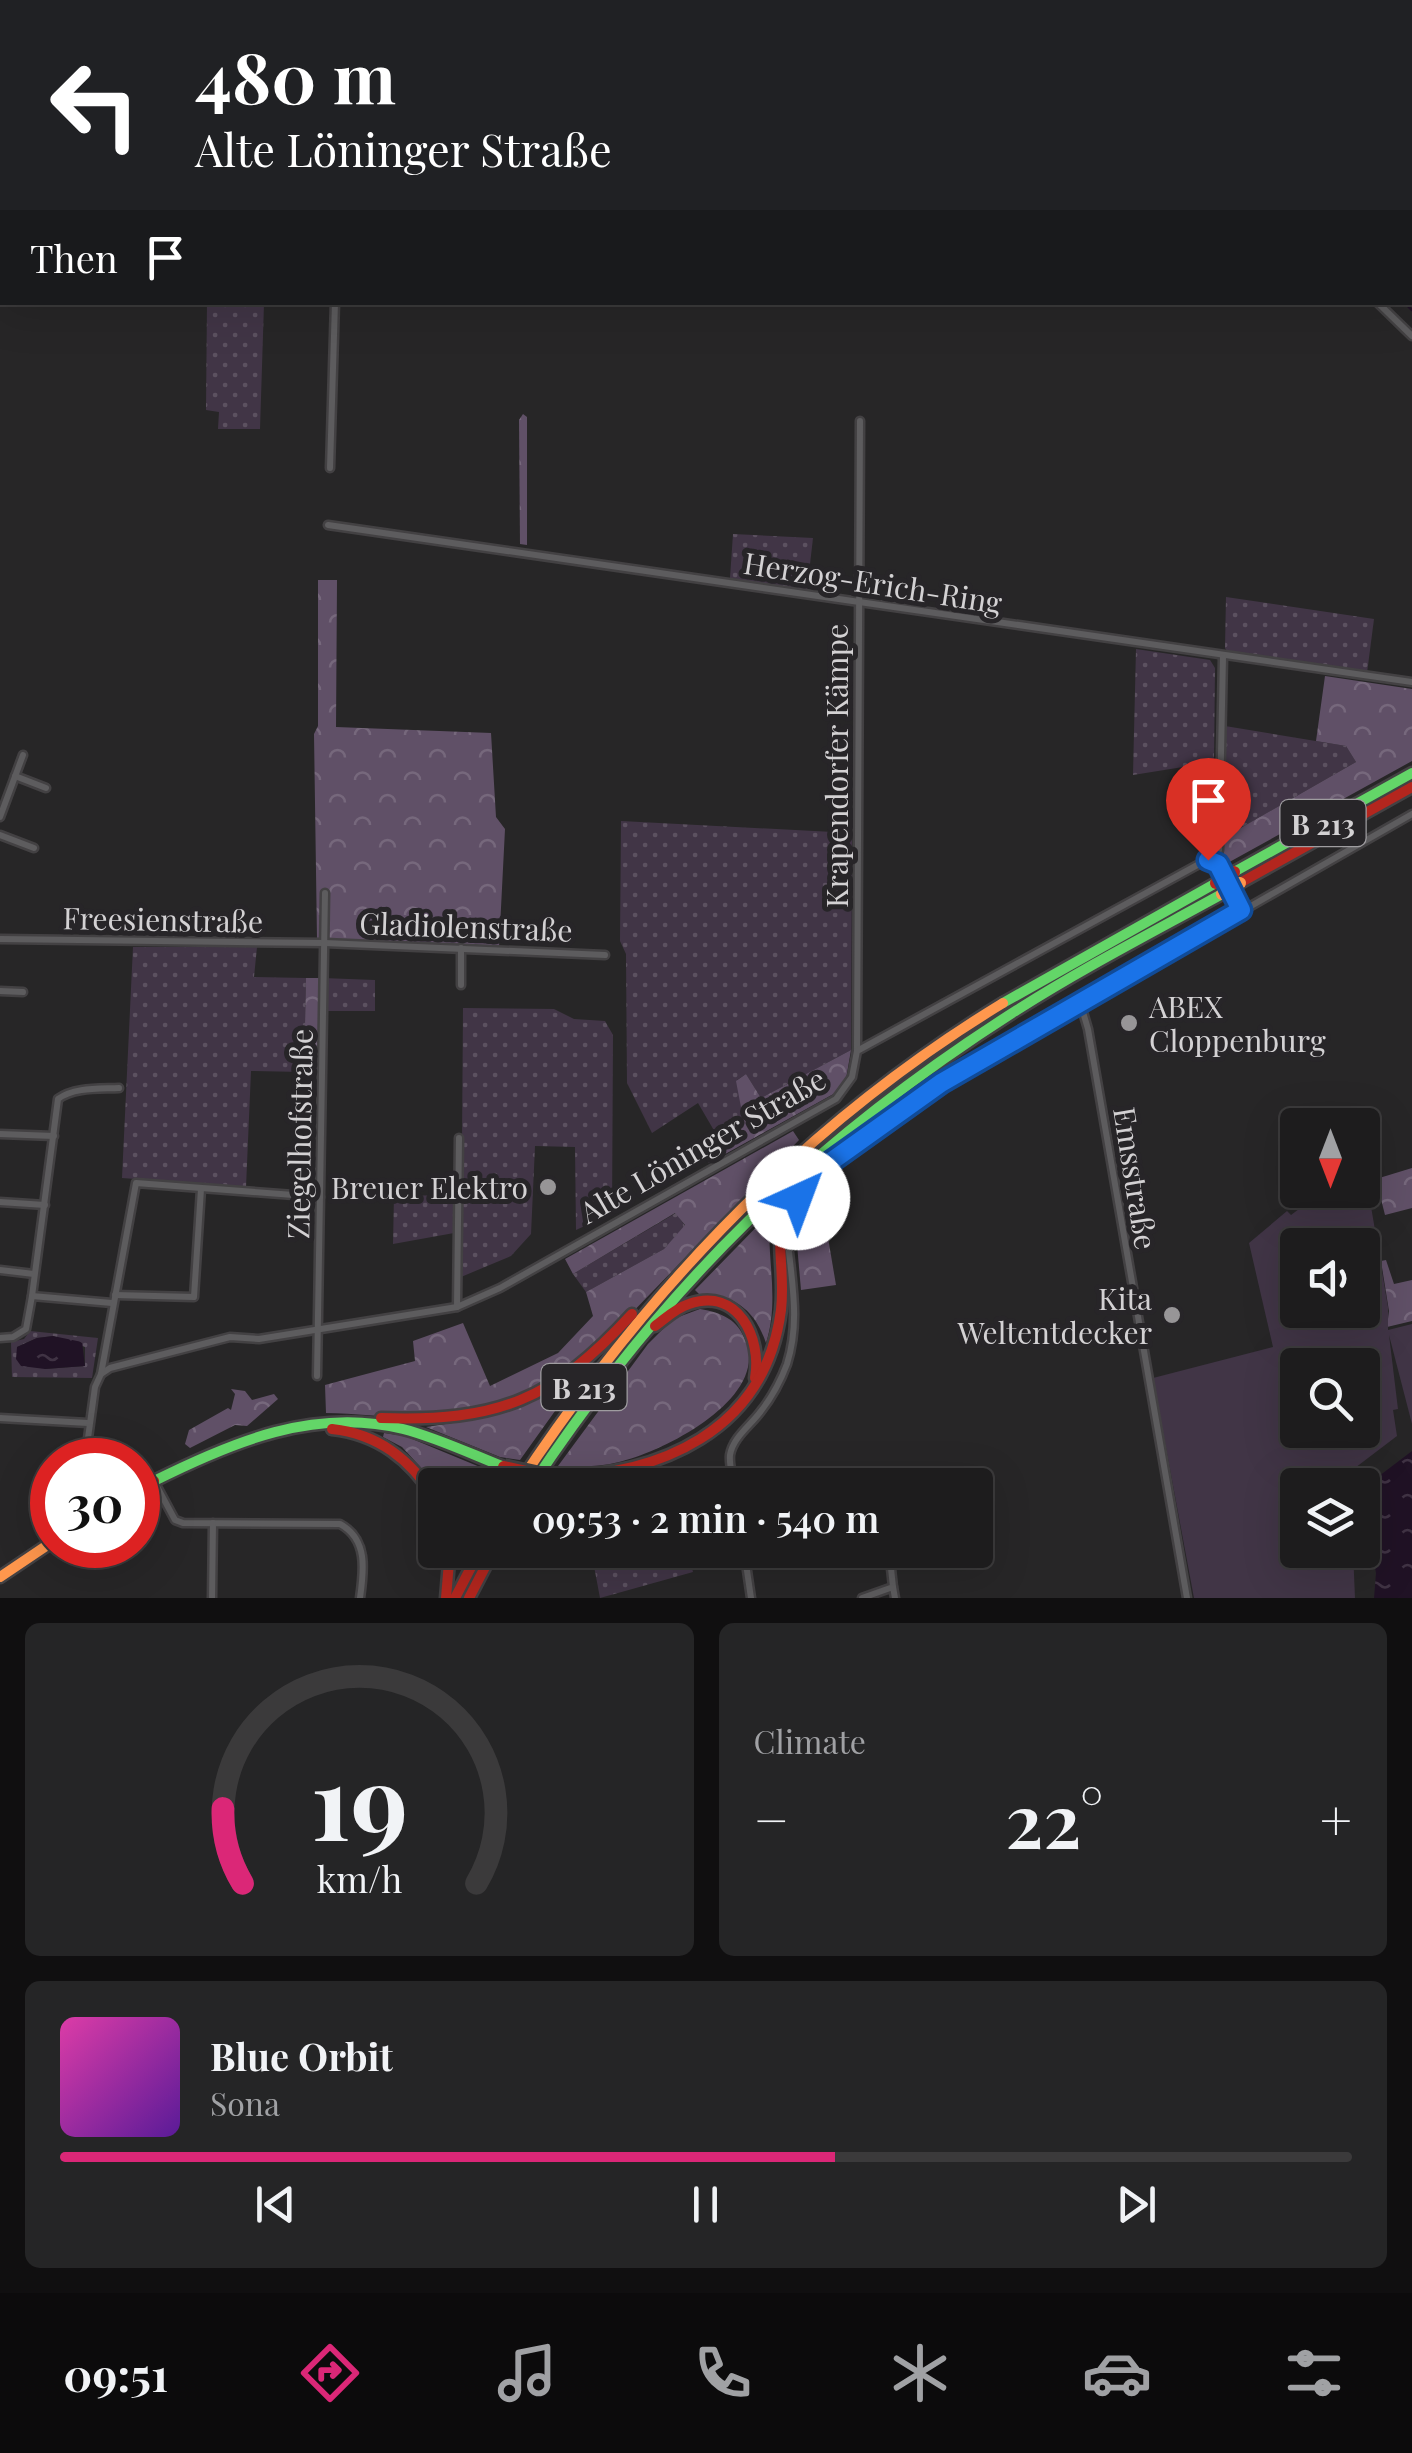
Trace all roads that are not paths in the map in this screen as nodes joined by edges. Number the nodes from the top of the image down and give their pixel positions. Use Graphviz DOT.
graph roads {
  1 [pos="335,305"];
  2 [pos="1379,305"];
  3 [pos="1412,336"];
  4 [pos="860,421"];
  5 [pos="330,468"];
  6 [pos="328,525"];
  7 [pos="859,603"];
  8 [pos="1222,657"];
  9 [pos="1412,682"];
  10 [pos="22,755"];
  11 [pos="1412,773"];
  12 [pos="15,776"];
  13 [pos="1412,787"];
  14 [pos="46,788"];
  15 [pos="1412,814"];
  16 [pos="0,818"];
  17 [pos="0,835"];
  18 [pos="34,848"];
  19 [pos="1214,860"];
  20 [pos="1237,878"];
  21 [pos="1219,888"];
  22 [pos="325,893"];
  23 [pos="1241,910"];
  24 [pos="0,939"];
  25 [pos="325,943"];
  26 [pos="461,948"];
  27 [pos="605,954"];
  28 [pos="461,986"];
  29 [pos="0,991"];
  30 [pos="23,992"];
  31 [pos="1080,1002"];
  32 [pos="857,1050"];
  33 [pos="119,1088"];
  34 [pos="875,1108"];
  35 [pos="0,1134"];
  36 [pos="54,1136"];
  37 [pos="459,1138"];
  38 [pos="200,1188"];
  39 [pos="320,1196"];
  40 [pos="0,1202"];
  41 [pos="44,1206"];
  42 [pos="0,1270"];
  43 [pos="34,1274"];
  44 [pos="657,1294"];
  45 [pos="32,1296"];
  46 [pos="114,1299"];
  47 [pos="456,1307"];
  48 [pos="318,1330"];
  49 [pos="0,1338"];
  50 [pos="624,1353"];
  51 [pos="102,1374"];
  52 [pos="318,1376"];
  53 [pos="752,1390"];
  54 [pos="0,1418"];
  55 [pos="364,1422"];
  56 [pos="88,1423"];
  57 [pos="87,1438"];
  58 [pos="245,1440"];
  59 [pos="530,1468"];
  60 [pos="544,1468"];
  61 [pos="732,1468"];
  62 [pos="418,1474"];
  63 [pos="160,1478"];
  64 [pos="160,1492"];
  65 [pos="213,1523"];
  66 [pos="30,1557"];
  67 [pos="451,1568"];
  68 [pos="471,1568"];
  69 [pos="485,1568"];
  70 [pos="747,1568"];
  71 [pos="891,1568"];
  72 [pos="0,1577"];
  73 [pos="893,1587"];
  74 [pos="212,1598"];
  75 [pos="360,1598"];
  76 [pos="446,1598"];
  77 [pos="455,1598"];
  78 [pos="469,1598"];
  79 [pos="751,1598"];
  80 [pos="862,1598"];
  81 [pos="895,1598"];
  82 [pos="1188,1598"];
  1 -- 5 [label="street"];
  2 -- 3 [label="street"];
  4 -- 7 [label="street, Krapendorfer Kämpe"];
  6 -- 7 [label="street, Herzog-Erich-Ring"];
  7 -- 8 [label="street, Herzog-Erich-Ring"];
  7 -- 32 [label="street, Krapendorfer Kämpe"];
  8 -- 9 [label="street, Herzog-Erich-Ring"];
  8 -- 19 [label="street"];
  10 -- 12 [label="street"];
  11 -- 20 [label="main road, B 213"];
  12 -- 14 [label="street"];
  12 -- 16 [label="street"];
  13 -- 20 [label="main road, B 213"];
  15 -- 23 [label="street"];
  17 -- 18 [label="street"];
  19 -- 23 [label="street"];
  19 -- 32 [label="street, Alte Löninger Straße"];
  20 -- 21 [label="main road, B 213, bridge"];
  21 -- 34 [label="main road, B 213"];
  21 -- 44 [label="main road, B 213"];
  22 -- 25 [label="street, Ziegelhofstraße"];
  23 -- 31 [label="street"];
  24 -- 25 [label="street, Freesienstraße"];
  25 -- 26 [label="street, Gladiolenstraße"];
  25 -- 39 [label="street, Ziegelhofstraße"];
  26 -- 27 [label="street, Gladiolenstraße"];
  26 -- 28 [label="street"];
  29 -- 30 [label="street"];
  31 -- 61 [label="street"];
  31 -- 82 [label="street, Emsstraße"];
  32 -- 47 [label="street, Alte Löninger Straße"];
  33 -- 36 [label="street"];
  34 -- 50 [label="main road, B 213"];
  34 -- 53 [label="main road, B 213"];
  35 -- 36 [label="street"];
  36 -- 41 [label="street"];
  37 -- 47 [label="street"];
  38 -- 39 [label="street"];
  38 -- 46 [label="street"];
  38 -- 46 [label="street"];
  39 -- 48 [label="street, Ziegelhofstraße"];
  40 -- 41 [label="street"];
  41 -- 43 [label="street"];
  42 -- 43 [label="street"];
  43 -- 45 [label="street"];
  44 -- 55 [label="main road"];
  44 -- 59 [label="main road, B 213"];
  45 -- 46 [label="street"];
  45 -- 49 [label="street"];
  46 -- 51 [label="street"];
  47 -- 48 [label="street, Alte Löninger Straße"];
  48 -- 51 [label="street, Alte Löninger Straße"];
  48 -- 52 [label="street, Ziegelhofstraße"];
  50 -- 53 [label="main road"];
  50 -- 60 [label="main road, B 213"];
  51 -- 56 [label="street"];
  53 -- 55 [label="main road, B 213, bridge"];
  54 -- 56 [label="street"];
  55 -- 58 [label="main road, B 213"];
  56 -- 57 [label="street"];
  58 -- 62 [label="main road"];
  58 -- 63 [label="main road"];
  64 -- 65 [label="street"];
  65 -- 74 [label="street"];
  65 -- 75 [label="street"];
  66 -- 72 [label="main road"];
  67 -- 76 [label="main road"];
  68 -- 77 [label="main road"];
  69 -- 78 [label="main road"];
  70 -- 79 [label="street"];
  71 -- 73 [label="street"];
  73 -- 80 [label="street"];
  73 -- 81 [label="street"];
}
